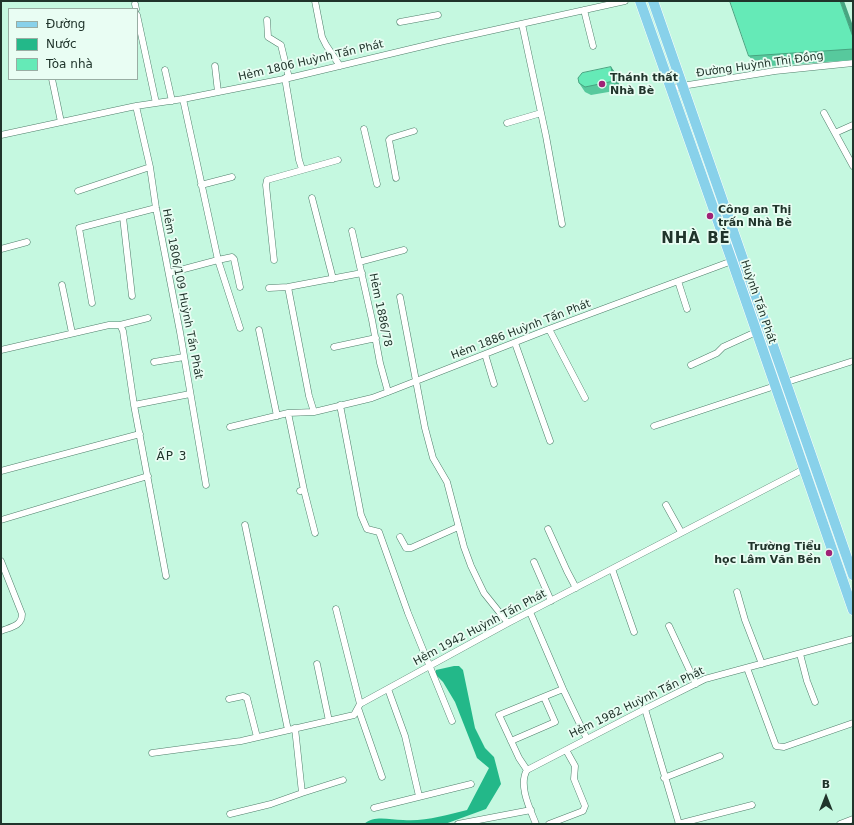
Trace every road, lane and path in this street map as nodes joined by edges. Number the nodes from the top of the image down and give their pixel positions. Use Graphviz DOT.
graph roads {
  1 [pos="316,1"];
  2 [pos="625,1"];
  3 [pos="640,1"];
  4 [pos="653,1"];
  5 [pos="584,10"];
  6 [pos="438,15"];
  7 [pos="138,20"];
  8 [pos="267,20"];
  9 [pos="400,22"];
  10 [pos="522,24"];
  11 [pos="593,46"];
  12 [pos="853,63"];
  13 [pos="215,66"];
  14 [pos="340,66"];
  15 [pos="165,70"];
  16 [pos="287,78"];
  17 [pos="52,80"];
  18 [pos="682,86"];
  19 [pos="671,90"];
  20 [pos="218,92"];
  21 [pos="183,99"];
  22 [pos="172,101"];
  23 [pos="156,103"];
  24 [pos="136,106"];
  25 [pos="824,113"];
  26 [pos="541,114"];
  27 [pos="61,122"];
  28 [pos="507,124"];
  29 [pos="853,125"];
  30 [pos="364,129"];
  31 [pos="414,131"];
  32 [pos="835,133"];
  33 [pos="1,135"];
  34 [pos="338,160"];
  35 [pos="853,166"];
  36 [pos="150,167"];
  37 [pos="302,169"];
  38 [pos="232,177"];
  39 [pos="396,178"];
  40 [pos="377,184"];
  41 [pos="202,185"];
  42 [pos="78,191"];
  43 [pos="312,198"];
  44 [pos="156,208"];
  45 [pos="123,217"];
  46 [pos="562,224"];
  47 [pos="352,231"];
  48 [pos="27,242"];
  49 [pos="1,249"];
  50 [pos="404,250"];
  51 [pos="218,260"];
  52 [pos="274,260"];
  53 [pos="732,261"];
  54 [pos="359,262"];
  55 [pos="169,272"];
  56 [pos="362,273"];
  57 [pos="333,279"];
  58 [pos="678,281"];
  59 [pos="62,285"];
  60 [pos="240,287"];
  61 [pos="288,287"];
  62 [pos="269,288"];
  63 [pos="132,296"];
  64 [pos="400,297"];
  65 [pos="92,303"];
  66 [pos="687,309"];
  67 [pos="148,318"];
  68 [pos="120,325"];
  69 [pos="240,328"];
  70 [pos="549,329"];
  71 [pos="259,330"];
  72 [pos="756,332"];
  73 [pos="72,334"];
  74 [pos="376,338"];
  75 [pos="515,343"];
  76 [pos="334,347"];
  77 [pos="1,350"];
  78 [pos="485,354"];
  79 [pos="184,357"];
  80 [pos="853,361"];
  81 [pos="154,362"];
  82 [pos="692,365"];
  83 [pos="417,381"];
  84 [pos="787,382"];
  85 [pos="494,384"];
  86 [pos="775,386"];
  87 [pos="388,392"];
  88 [pos="190,394"];
  89 [pos="584,398"];
  90 [pos="134,405"];
  91 [pos="340,405"];
  92 [pos="314,412"];
  93 [pos="288,413"];
  94 [pos="277,416"];
  95 [pos="654,426"];
  96 [pos="230,427"];
  97 [pos="140,434"];
  98 [pos="550,441"];
  99 [pos="804,469"];
  100 [pos="1,471"];
  101 [pos="148,476"];
  102 [pos="206,486"];
  103 [pos="666,505"];
  104 [pos="1,520"];
  105 [pos="245,525"];
  106 [pos="458,527"];
  107 [pos="548,529"];
  108 [pos="681,532"];
  109 [pos="315,533"];
  110 [pos="400,537"];
  111 [pos="1,562"];
  112 [pos="534,562"];
  113 [pos="612,569"];
  114 [pos="853,575"];
  115 [pos="166,576"];
  116 [pos="576,588"];
  117 [pos="737,592"];
  118 [pos="551,601"];
  119 [pos="336,609"];
  120 [pos="853,610"];
  121 [pos="530,612"];
  122 [pos="508,623"];
  123 [pos="669,626"];
  124 [pos="1,631"];
  125 [pos="634,632"];
  126 [pos="853,639"];
  127 [pos="800,654"];
  128 [pos="317,664"];
  129 [pos="762,664"];
  130 [pos="430,666"];
  131 [pos="747,668"];
  132 [pos="696,684"];
  133 [pos="388,689"];
  134 [pos="563,689"];
  135 [pos="544,697"];
  136 [pos="229,699"];
  137 [pos="815,702"];
  138 [pos="359,706"];
  139 [pos="645,709"];
  140 [pos="452,720"];
  141 [pos="329,721"];
  142 [pos="853,723"];
  143 [pos="295,728"];
  144 [pos="288,730"];
  145 [pos="257,737"];
  146 [pos="587,739"];
  147 [pos="511,741"];
  148 [pos="566,750"];
  149 [pos="152,753"];
  150 [pos="720,756"];
  151 [pos="527,770"];
  152 [pos="382,777"];
  153 [pos="664,778"];
  154 [pos="343,780"];
  155 [pos="471,784"];
  156 [pos="302,793"];
  157 [pos="419,796"];
  158 [pos="752,805"];
  159 [pos="374,808"];
  160 [pos="531,810"];
  161 [pos="230,814"];
  162 [pos="853,819"];
  163 [pos="458,824"];
  164 [pos="536,824"];
  165 [pos="549,824"];
  166 [pos="679,824"];
  167 [pos="840,824"];
  1 -- 14 [label="street"];
  2 -- 5 [label="street, Hẻm 1806 Huỳnh Tấn Phát"];
  3 -- 19 [label="main road, Huỳnh Tấn Phát"];
  4 -- 18 [label="main road, Huỳnh Tấn Phát"];
  5 -- 10 [label="street, Hẻm 1806 Huỳnh Tấn Phát"];
  5 -- 11 [label="street"];
  6 -- 9 [label="street"];
  7 -- 23 [label="street"];
  8 -- 16 [label="street"];
  10 -- 14 [label="street, Hẻm 1806 Huỳnh Tấn Phát"];
  10 -- 26 [label="street"];
  12 -- 18 [label="street, Đường Huỳnh Thị Đồng"];
  13 -- 20 [label="street"];
  14 -- 16 [label="street, Hẻm 1806 Huỳnh Tấn Phát"];
  15 -- 22 [label="street"];
  16 -- 20 [label="street, Hẻm 1806 Huỳnh Tấn Phát"];
  16 -- 37 [label="street"];
  17 -- 27 [label="street"];
  18 -- 19 [label="street, Đường Huỳnh Thị Đồng"];
  18 -- 84 [label="main road, Huỳnh Tấn Phát"];
  19 -- 53 [label="main road, Huỳnh Tấn Phát"];
  20 -- 21 [label="street, Hẻm 1806 Huỳnh Tấn Phát"];
  21 -- 22 [label="street, Hẻm 1806 Huỳnh Tấn Phát"];
  21 -- 41 [label="street"];
  22 -- 23 [label="street, Hẻm 1806 Huỳnh Tấn Phát"];
  23 -- 24 [label="street, Hẻm 1806 Huỳnh Tấn Phát"];
  24 -- 27 [label="street, Hẻm 1806 Huỳnh Tấn Phát"];
  24 -- 36 [label="street, Hẻm 1806/109 Huỳnh Tấn Phát"];
  25 -- 32 [label="street"];
  26 -- 28 [label="street"];
  26 -- 46 [label="street"];
  27 -- 33 [label="street, Hẻm 1806 Huỳnh Tấn Phát"];
  29 -- 32 [label="street"];
  30 -- 40 [label="street"];
  31 -- 39 [label="street"];
  32 -- 35 [label="street"];
  34 -- 37 [label="street"];
  36 -- 42 [label="street"];
  36 -- 44 [label="street, Hẻm 1806/109 Huỳnh Tấn Phát"];
  37 -- 52 [label="street"];
  38 -- 41 [label="street"];
  41 -- 51 [label="street"];
  43 -- 57 [label="street"];
  44 -- 45 [label="street"];
  44 -- 55 [label="street, Hẻm 1806/109 Huỳnh Tấn Phát"];
  45 -- 63 [label="street"];
  45 -- 65 [label="street"];
  47 -- 54 [label="street, Hẻm 1886/78"];
  48 -- 49 [label="street"];
  50 -- 54 [label="street"];
  51 -- 55 [label="street"];
  51 -- 60 [label="street"];
  51 -- 69 [label="street"];
  53 -- 58 [label="street, Hẻm 1886 Huỳnh Tấn Phát"];
  53 -- 72 [label="main road, Huỳnh Tấn Phát"];
  54 -- 56 [label="street, Hẻm 1886/78"];
  55 -- 79 [label="street, Hẻm 1806/109 Huỳnh Tấn Phát"];
  56 -- 57 [label="street"];
  56 -- 74 [label="street, Hẻm 1886/78"];
  57 -- 61 [label="street"];
  58 -- 66 [label="street"];
  58 -- 70 [label="street, Hẻm 1886 Huỳnh Tấn Phát"];
  59 -- 73 [label="street"];
  61 -- 62 [label="street"];
  61 -- 92 [label="street"];
  64 -- 83 [label="street"];
  67 -- 68 [label="street"];
  68 -- 73 [label="street"];
  68 -- 90 [label="street"];
  70 -- 75 [label="street, Hẻm 1886 Huỳnh Tấn Phát"];
  70 -- 89 [label="street"];
  71 -- 94 [label="street"];
  72 -- 82 [label="street"];
  72 -- 86 [label="main road, Huỳnh Tấn Phát"];
  73 -- 77 [label="street"];
  74 -- 76 [label="street"];
  74 -- 87 [label="street, Hẻm 1886/78"];
  75 -- 78 [label="street, Hẻm 1886 Huỳnh Tấn Phát"];
  75 -- 98 [label="street"];
  78 -- 83 [label="street, Hẻm 1886 Huỳnh Tấn Phát"];
  78 -- 85 [label="street"];
  79 -- 81 [label="street"];
  79 -- 88 [label="street, Hẻm 1806/109 Huỳnh Tấn Phát"];
  80 -- 84 [label="street"];
  83 -- 87 [label="street, Hẻm 1886 Huỳnh Tấn Phát"];
  83 -- 106 [label="street"];
  84 -- 86 [label="main road"];
  84 -- 114 [label="main road, Huỳnh Tấn Phát"];
  86 -- 95 [label="street"];
  86 -- 99 [label="main road, Huỳnh Tấn Phát"];
  87 -- 91 [label="street, Hẻm 1886 Huỳnh Tấn Phát"];
  88 -- 90 [label="street"];
  88 -- 102 [label="street, Hẻm 1806/109 Huỳnh Tấn Phát"];
  90 -- 97 [label="street"];
  91 -- 92 [label="street, Hẻm 1886 Huỳnh Tấn Phát"];
  91 -- 130 [label="street"];
  92 -- 93 [label="street, Hẻm 1886 Huỳnh Tấn Phát"];
  93 -- 94 [label="street, Hẻm 1886 Huỳnh Tấn Phát"];
  93 -- 109 [label="street"];
  94 -- 96 [label="street, Hẻm 1886 Huỳnh Tấn Phát"];
  97 -- 100 [label="street"];
  97 -- 101 [label="street"];
  99 -- 108 [label="street, Hẻm 1942 Huỳnh Tấn Phát"];
  99 -- 120 [label="main road, Huỳnh Tấn Phát"];
  101 -- 104 [label="street"];
  101 -- 115 [label="street"];
  103 -- 108 [label="street"];
  105 -- 144 [label="street"];
  106 -- 110 [label="street"];
  106 -- 122 [label="street"];
  107 -- 116 [label="street"];
  108 -- 113 [label="street, Hẻm 1942 Huỳnh Tấn Phát"];
  111 -- 124 [label="street"];
  112 -- 118 [label="street"];
  113 -- 116 [label="street, Hẻm 1942 Huỳnh Tấn Phát"];
  113 -- 125 [label="street"];
  116 -- 118 [label="street, Hẻm 1942 Huỳnh Tấn Phát"];
  117 -- 129 [label="street"];
  118 -- 121 [label="street, Hẻm 1942 Huỳnh Tấn Phát"];
  119 -- 138 [label="street"];
  121 -- 122 [label="street, Hẻm 1942 Huỳnh Tấn Phát"];
  121 -- 134 [label="street"];
  122 -- 130 [label="street, Hẻm 1942 Huỳnh Tấn Phát"];
  123 -- 132 [label="street"];
  126 -- 127 [label="street, Hẻm 1982 Huỳnh Tấn Phát"];
  127 -- 129 [label="street, Hẻm 1982 Huỳnh Tấn Phát"];
  127 -- 137 [label="street"];
  128 -- 141 [label="street"];
  129 -- 131 [label="street, Hẻm 1982 Huỳnh Tấn Phát"];
  130 -- 133 [label="street, Hẻm 1942 Huỳnh Tấn Phát"];
  130 -- 140 [label="street"];
  131 -- 132 [label="street, Hẻm 1982 Huỳnh Tấn Phát"];
  131 -- 142 [label="street"];
  132 -- 139 [label="street, Hẻm 1982 Huỳnh Tấn Phát"];
  133 -- 138 [label="street, Hẻm 1942 Huỳnh Tấn Phát"];
  133 -- 157 [label="street"];
  134 -- 135 [label="street"];
  134 -- 146 [label="street"];
  135 -- 147 [label="street"];
  135 -- 147 [label="street"];
  136 -- 145 [label="street"];
  138 -- 141 [label="street, Hẻm 1942 Huỳnh Tấn Phát"];
  138 -- 152 [label="street"];
  139 -- 146 [label="street, Hẻm 1982 Huỳnh Tấn Phát"];
  139 -- 153 [label="street"];
  141 -- 143 [label="street, Hẻm 1942 Huỳnh Tấn Phát"];
  143 -- 144 [label="street, Hẻm 1942 Huỳnh Tấn Phát"];
  143 -- 156 [label="street"];
  144 -- 145 [label="street, Hẻm 1942 Huỳnh Tấn Phát"];
  145 -- 149 [label="street, Hẻm 1942 Huỳnh Tấn Phát"];
  146 -- 148 [label="street, Hẻm 1982 Huỳnh Tấn Phát"];
  147 -- 151 [label="street"];
  148 -- 151 [label="street, Hẻm 1982 Huỳnh Tấn Phát"];
  148 -- 165 [label="street"];
  150 -- 153 [label="street"];
  151 -- 160 [label="street"];
  153 -- 166 [label="street"];
  154 -- 156 [label="street"];
  155 -- 157 [label="street"];
  156 -- 161 [label="street"];
  157 -- 159 [label="street"];
  158 -- 166 [label="street"];
  160 -- 163 [label="street"];
  160 -- 164 [label="street"];
  162 -- 167 [label="street"];
}
